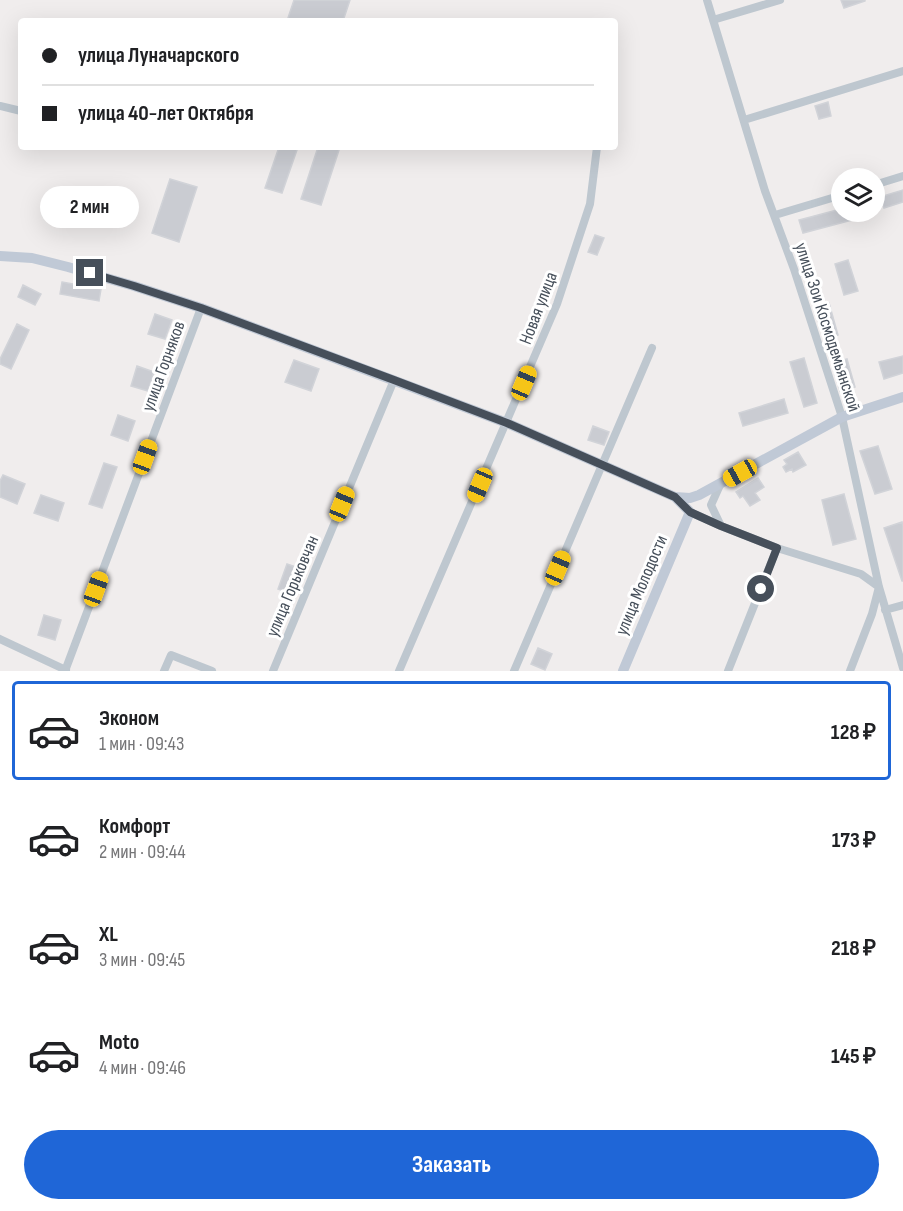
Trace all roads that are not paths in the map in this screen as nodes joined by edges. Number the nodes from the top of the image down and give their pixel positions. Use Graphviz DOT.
graph roads {
  1 [pos="707,0"];
  2 [pos="780,0"];
  3 [pos="713,20"];
  4 [pos="903,71"];
  5 [pos="0,106"];
  6 [pos="18,110"];
  7 [pos="744,120"];
  8 [pos="597,150"];
  9 [pos="903,176"];
  10 [pos="885,181"];
  11 [pos="831,198"];
  12 [pos="775,215"];
  13 [pos="0,255"];
  14 [pos="201,308"];
  15 [pos="652,348"];
  16 [pos="394,380"];
  17 [pos="903,397"];
  18 [pos="842,417"];
  19 [pos="507,423"];
  20 [pos="602,465"];
  21 [pos="720,485"];
  22 [pos="675,497"];
  23 [pos="690,512"];
  24 [pos="721,526"];
  25 [pos="777,548"];
  26 [pos="879,587"];
  27 [pos="903,605"];
  28 [pos="885,610"];
  29 [pos="0,639"];
  30 [pos="903,669"];
  31 [pos="66,670"];
  32 [pos="164,671"];
  33 [pos="212,671"];
  34 [pos="273,671"];
  35 [pos="399,671"];
  36 [pos="514,671"];
  37 [pos="623,671"];
  38 [pos="728,671"];
  39 [pos="850,671"];
  1 -- 3 [label="street, улица Зои Космодемьянской"];
  2 -- 3 [label="street"];
  3 -- 7 [label="street, улица Зои Космодемьянской"];
  4 -- 7 [label="street"];
  5 -- 6 [label="street"];
  7 -- 12 [label="street, улица Зои Космодемьянской"];
  8 -- 19 [label="street, Новая улица"];
  9 -- 10 [label="street"];
  11 -- 12 [label="street"];
  12 -- 18 [label="street, улица Зои Космодемьянской"];
  13 -- 14 [label="street"];
  14 -- 16 [label="street"];
  14 -- 31 [label="street, улица Горняков"];
  15 -- 20 [label="street"];
  16 -- 19 [label="street"];
  16 -- 34 [label="street, улица Горьковчан"];
  17 -- 18 [label="street"];
  18 -- 21 [label="street"];
  18 -- 26 [label="street, улица Зои Космодемьянской"];
  19 -- 20 [label="street"];
  19 -- 35 [label="street, Новая улица"];
  20 -- 22 [label="street"];
  20 -- 36 [label="street"];
  21 -- 22 [label="street"];
  21 -- 24 [label="street"];
  22 -- 23 [label="street"];
  23 -- 24 [label="street"];
  23 -- 37 [label="street, улица Молодости"];
  24 -- 25 [label="street"];
  25 -- 26 [label="street"];
  25 -- 38 [label="street"];
  26 -- 28 [label="street, улица Зои Космодемьянской"];
  26 -- 39 [label="street"];
  27 -- 28 [label="street"];
  28 -- 30 [label="street, улица Зои Космодемьянской"];
  29 -- 31 [label="street"];
  32 -- 33 [label="street"];
}
